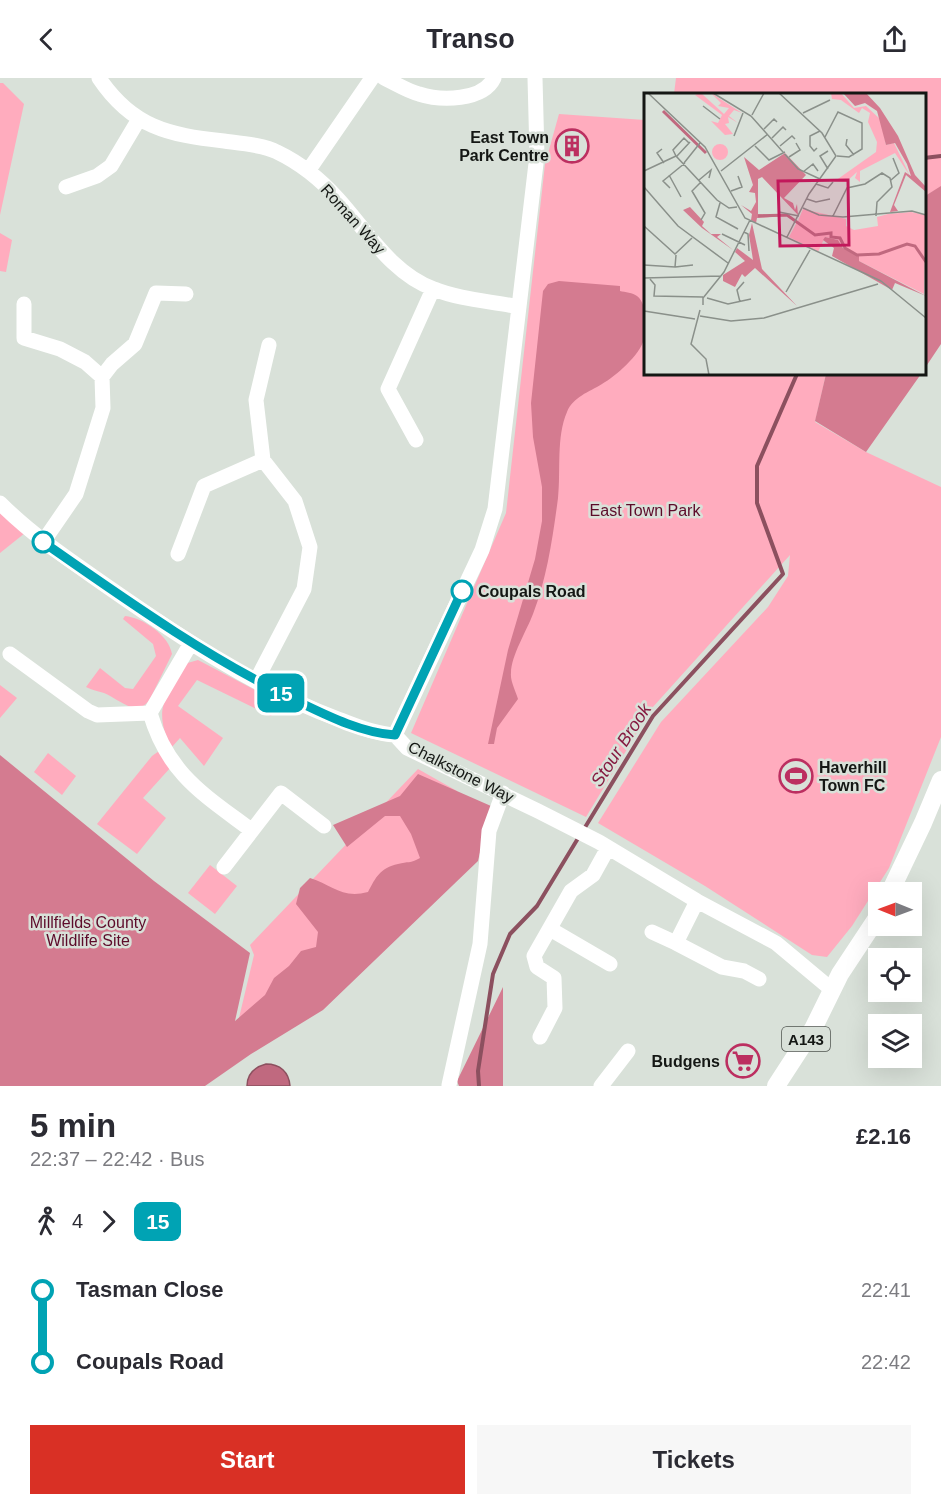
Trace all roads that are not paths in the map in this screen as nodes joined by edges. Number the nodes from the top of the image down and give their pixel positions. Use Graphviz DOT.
graph roads {
  1 [pos="99,78"];
  2 [pos="372,78"];
  3 [pos="384,78"];
  4 [pos="494,78"];
  5 [pos="535,78"];
  6 [pos="139,119"];
  7 [pos="308,171"];
  8 [pos="66,188"];
  9 [pos="433,289"];
  10 [pos="186,294"];
  11 [pos="24,304"];
  12 [pos="519,307"];
  13 [pos="269,345"];
  14 [pos="102,377"];
  15 [pos="416,440"];
  16 [pos="263,460"];
  17 [pos="0,503"];
  18 [pos="43,542"];
  19 [pos="178,554"];
  20 [pos="192,643"];
  21 [pos="10,654"];
  22 [pos="256,681"];
  23 [pos="150,713"];
  24 [pos="395,735"];
  25 [pos="941,780"];
  26 [pos="503,793"];
  27 [pos="324,826"];
  28 [pos="251,830"];
  29 [pos="603,845"];
  30 [pos="224,867"];
  31 [pos="895,882"];
  32 [pos="698,901"];
  33 [pos="550,929"];
  34 [pos="652,932"];
  35 [pos="868,932"];
  36 [pos="676,943"];
  37 [pos="610,964"];
  38 [pos="759,979"];
  39 [pos="831,989"];
  40 [pos="540,1037"];
  41 [pos="628,1051"];
  42 [pos="449,1085"];
  43 [pos="601,1086"];
  44 [pos="776,1086"];
  1 -- 6 [label="street, Roman Way"];
  2 -- 7 [label="street"];
  3 -- 4 [label="street"];
  5 -- 12 [label="street"];
  6 -- 7 [label="street, Roman Way"];
  6 -- 8 [label="street"];
  7 -- 9 [label="street, Roman Way"];
  9 -- 12 [label="street, Roman Way"];
  9 -- 15 [label="street"];
  10 -- 14 [label="street"];
  11 -- 14 [label="street"];
  12 -- 24 [label="street"];
  13 -- 16 [label="street"];
  14 -- 18 [label="street"];
  16 -- 19 [label="street"];
  16 -- 22 [label="street"];
  17 -- 18 [label="street, Chalkstone Way"];
  18 -- 20 [label="street, Chalkstone Way"];
  20 -- 22 [label="street, Chalkstone Way"];
  20 -- 23 [label="street"];
  21 -- 23 [label="street"];
  22 -- 24 [label="street, Chalkstone Way"];
  23 -- 28 [label="street"];
  24 -- 26 [label="street, Chalkstone Way"];
  25 -- 31 [label="main road"];
  26 -- 29 [label="street, Chalkstone Way"];
  26 -- 42 [label="street"];
  27 -- 28 [label="street"];
  28 -- 30 [label="street"];
  29 -- 32 [label="street, Chalkstone Way"];
  29 -- 33 [label="street"];
  32 -- 36 [label="street"];
  32 -- 39 [label="street, Chalkstone Way"];
  33 -- 37 [label="street"];
  33 -- 40 [label="street"];
  34 -- 36 [label="street"];
  35 -- 39 [label="main road, A143"];
  36 -- 38 [label="street"];
  39 -- 44 [label="main road, A143"];
  41 -- 43 [label="street"];
}
